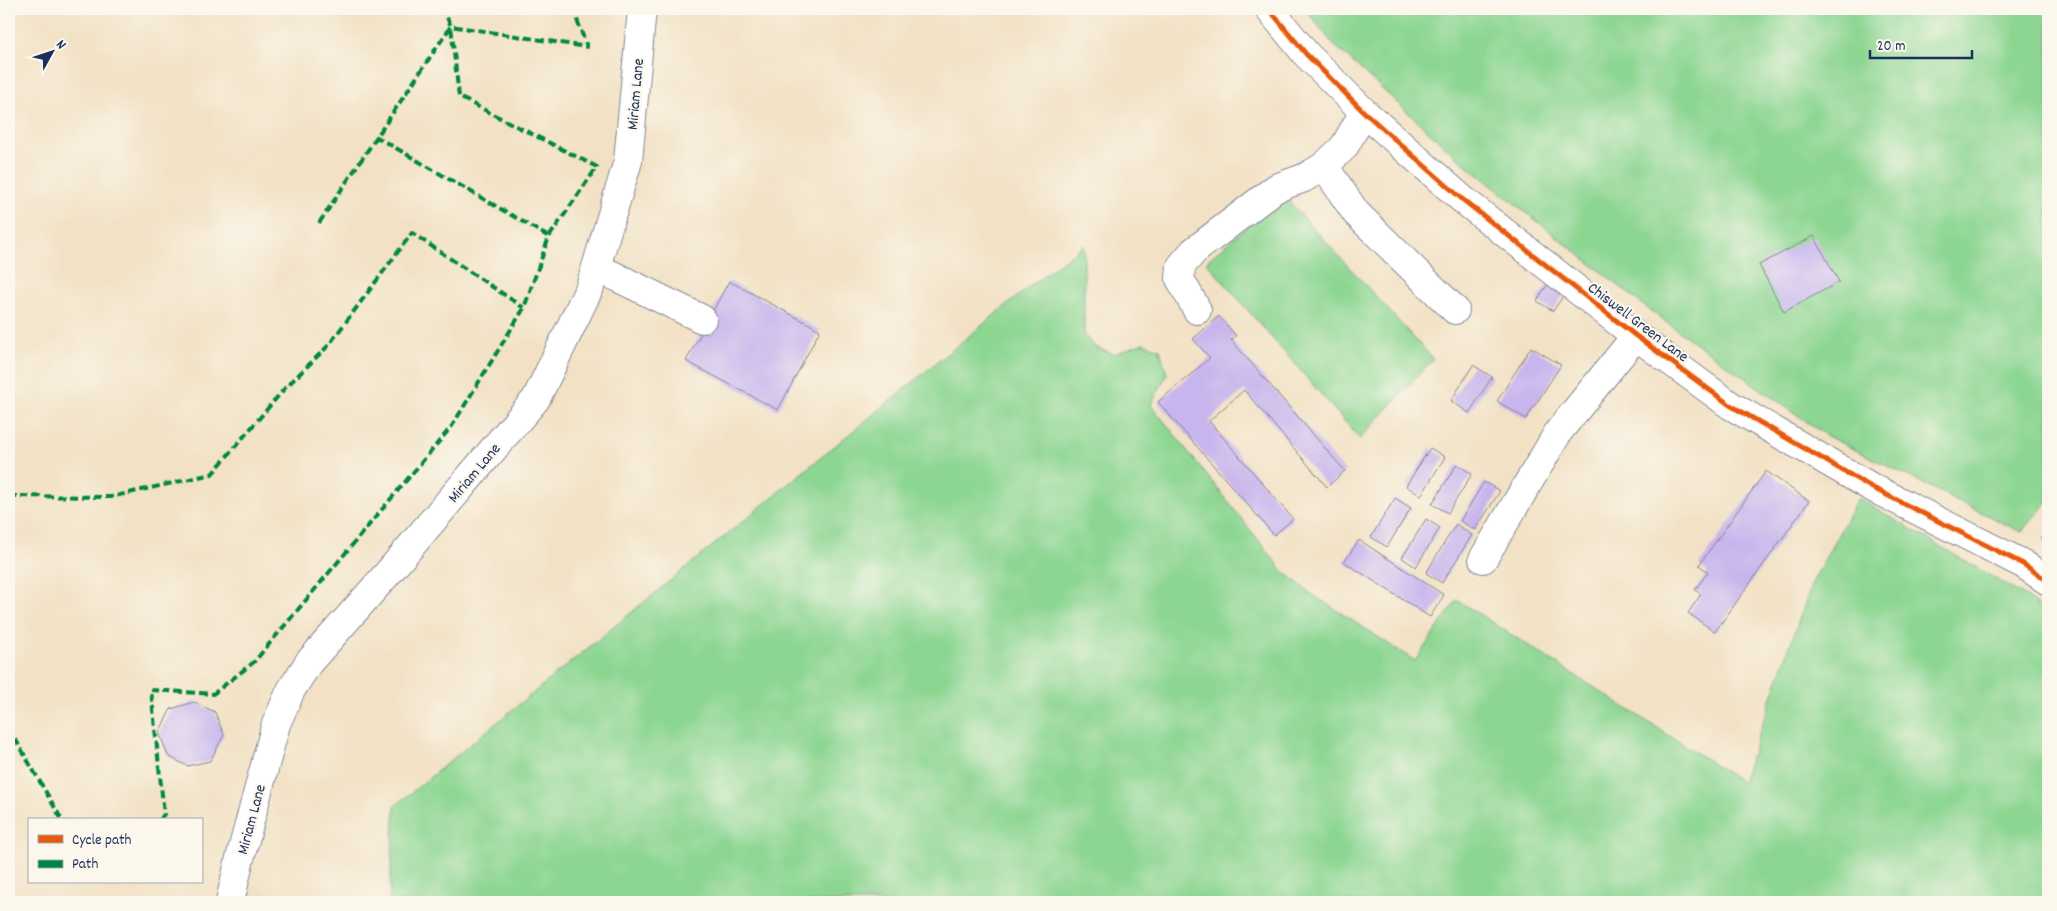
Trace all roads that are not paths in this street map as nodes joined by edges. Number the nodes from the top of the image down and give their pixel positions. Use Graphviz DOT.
graph roads {
  1 [pos="642,9"];
  2 [pos="1269,9"];
  3 [pos="1364,112"];
  4 [pos="1324,166"];
  5 [pos="596,267"];
  6 [pos="1197,310"];
  7 [pos="1455,310"];
  8 [pos="702,318"];
  9 [pos="1636,336"];
  10 [pos="1483,559"];
  11 [pos="2048,581"];
  12 [pos="230,902"];
  1 -- 5 [label="street, Miriam Lane"];
  2 -- 3 [label="street, Chiswell Green Lane"];
  3 -- 4 [label="street"];
  3 -- 9 [label="street, Chiswell Green Lane"];
  4 -- 6 [label="street"];
  4 -- 7 [label="street"];
  5 -- 8 [label="street"];
  5 -- 12 [label="street, Miriam Lane"];
  9 -- 10 [label="street"];
  9 -- 11 [label="street, Chiswell Green Lane"];
}
